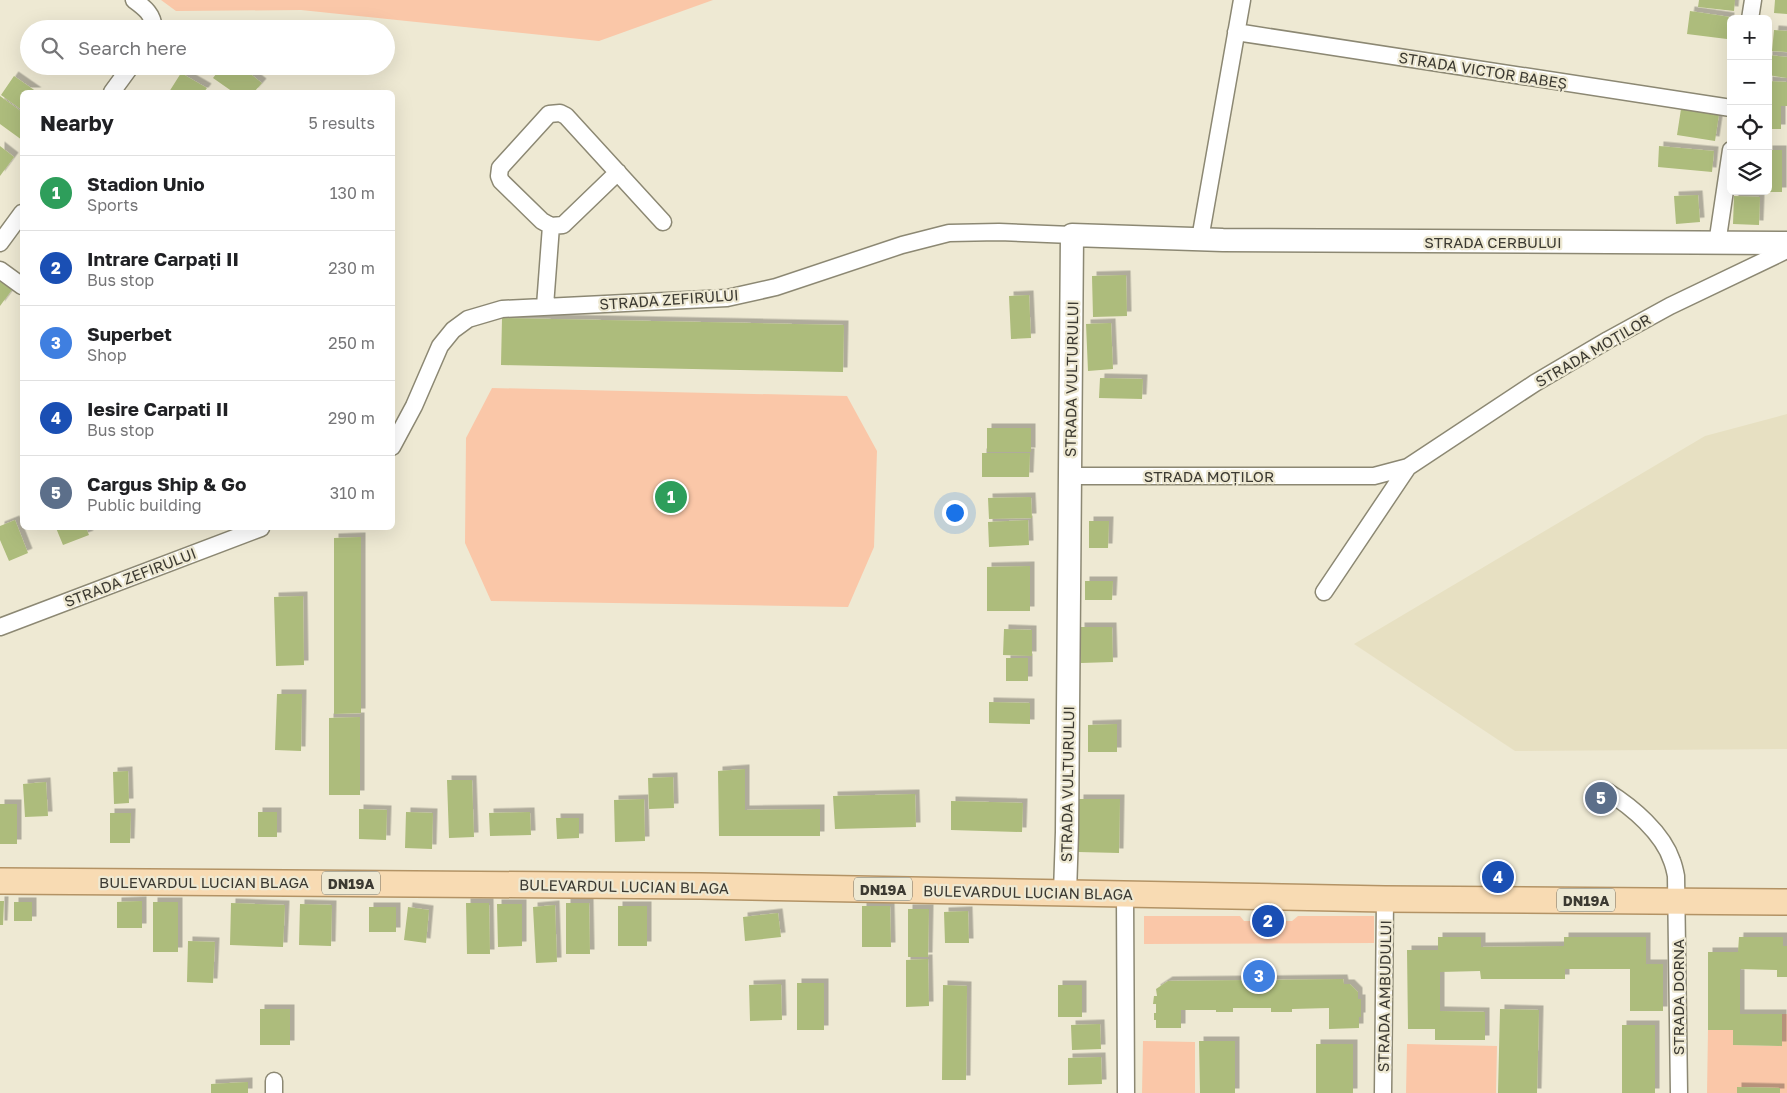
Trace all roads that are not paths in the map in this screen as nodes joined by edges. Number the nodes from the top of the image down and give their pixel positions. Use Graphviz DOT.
graph roads {
  1 [pos="134,0"];
  2 [pos="1242,0"];
  3 [pos="1753,0"];
  4 [pos="1751,15"];
  5 [pos="153,20"];
  6 [pos="1236,32"];
  7 [pos="124,75"];
  8 [pos="113,90"];
  9 [pos="1727,107"];
  10 [pos="618,172"];
  11 [pos="1727,177"];
  12 [pos="20,215"];
  13 [pos="664,222"];
  14 [pos="551,226"];
  15 [pos="1072,235"];
  16 [pos="1200,239"];
  17 [pos="0,243"];
  18 [pos="1787,243"];
  19 [pos="1717,244"];
  20 [pos="1787,250"];
  21 [pos="0,270"];
  22 [pos="20,285"];
  23 [pos="545,306"];
  24 [pos="395,441"];
  25 [pos="1408,467"];
  26 [pos="1070,476"];
  27 [pos="256,530"];
  28 [pos="1324,592"];
  29 [pos="0,627"];
  30 [pos="1608,792"];
  31 [pos="0,881"];
  32 [pos="1065,893"];
  33 [pos="1125,894"];
  34 [pos="1385,899"];
  35 [pos="1677,901"];
  36 [pos="1787,902"];
  37 [pos="1126,1093"];
  38 [pos="1383,1093"];
  39 [pos="1679,1093"];
  1 -- 5 [label="street"];
  2 -- 6 [label="street"];
  3 -- 4 [label="street"];
  6 -- 9 [label="street, STRADA VICTOR BABEȘ"];
  6 -- 16 [label="street"];
  7 -- 8 [label="street"];
  10 -- 13 [label="street"];
  10 -- 14 [label="street"];
  10 -- 14 [label="street"];
  11 -- 19 [label="street"];
  12 -- 17 [label="street"];
  14 -- 23 [label="street"];
  15 -- 16 [label="street"];
  15 -- 23 [label="street, STRADA ZEFIRULUI"];
  15 -- 26 [label="street, STRADA VULTURULUI"];
  16 -- 19 [label="street, STRADA CERBULUI"];
  18 -- 19 [label="street, STRADA CERBULUI"];
  20 -- 25 [label="street, STRADA MOȚILOR"];
  21 -- 22 [label="street"];
  23 -- 24 [label="street, STRADA ZEFIRULUI"];
  25 -- 26 [label="street, STRADA MOȚILOR"];
  25 -- 28 [label="street, STRADA MOȚILOR"];
  26 -- 32 [label="street, STRADA VULTURULUI"];
  27 -- 29 [label="street, STRADA ZEFIRULUI"];
  30 -- 35 [label="street, STRADA DORNA"];
  31 -- 32 [label="main road, BULEVARDUL LUCIAN BLAGA / DN19A"];
  32 -- 33 [label="main road, BULEVARDUL LUCIAN BLAGA / DN19A"];
  33 -- 34 [label="main road, BULEVARDUL LUCIAN BLAGA / DN19A"];
  33 -- 37 [label="street"];
  34 -- 35 [label="main road, BULEVARDUL LUCIAN BLAGA / DN19A"];
  34 -- 38 [label="street, STRADA AMBUDULUI"];
  35 -- 36 [label="main road, BULEVARDUL LUCIAN BLAGA / DN19A"];
  35 -- 39 [label="street, STRADA DORNA"];
}
